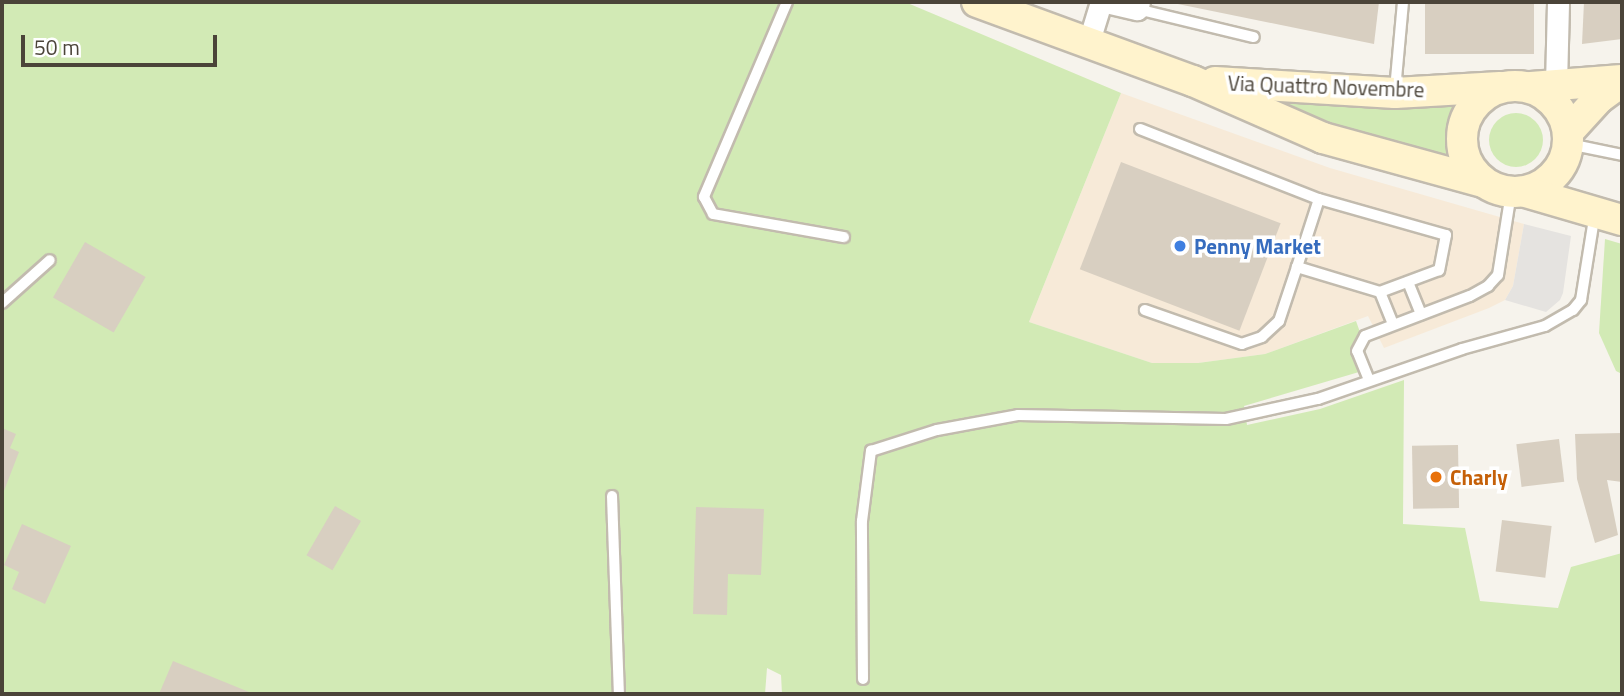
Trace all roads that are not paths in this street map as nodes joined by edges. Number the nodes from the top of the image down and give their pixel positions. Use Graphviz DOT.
graph roads {
  1 [pos="787,2"];
  2 [pos="977,2"];
  3 [pos="1103,2"];
  4 [pos="1403,2"];
  5 [pos="1558,2"];
  6 [pos="1138,6"];
  7 [pos="1254,37"];
  8 [pos="1089,41"];
  9 [pos="1622,80"];
  10 [pos="1193,81"];
  11 [pos="1544,86"];
  12 [pos="1500,87"];
  13 [pos="1395,93"];
  14 [pos="1140,129"];
  15 [pos="1568,144"];
  16 [pos="1622,155"];
  17 [pos="1483,182"];
  18 [pos="1518,193"];
  19 [pos="1319,199"];
  20 [pos="1609,216"];
  21 [pos="844,237"];
  22 [pos="50,260"];
  23 [pos="1297,267"];
  24 [pos="1408,282"];
  25 [pos="1380,292"];
  26 [pos="2,303"];
  27 [pos="1145,310"];
  28 [pos="1421,314"];
  29 [pos="1393,325"];
  30 [pos="1368,380"];
  31 [pos="612,496"];
  32 [pos="863,679"];
  33 [pos="619,694"];
  1 -- 21 [label="lane"];
  2 -- 8 [label="main road, Via Quattro Novembre"];
  3 -- 6 [label="street"];
  3 -- 8 [label="street"];
  4 -- 13 [label="lane"];
  5 -- 11 [label="street"];
  6 -- 7 [label="lane"];
  8 -- 10 [label="main road, Via Quattro Novembre"];
  9 -- 11 [label="main road"];
  9 -- 15 [label="main road"];
  10 -- 13 [label="main road, Via Quattro Novembre"];
  10 -- 17 [label="main road, Via Quattro Novembre"];
  11 -- 12 [label="main road"];
  11 -- 15 [label="main road"];
  12 -- 13 [label="main road, Via Quattro Novembre"];
  12 -- 17 [label="main road"];
  14 -- 19 [label="lane"];
  15 -- 16 [label="lane"];
  15 -- 18 [label="main road"];
  15 -- 20 [label="main road"];
  17 -- 18 [label="main road"];
  18 -- 20 [label="main road"];
  18 -- 28 [label="lane"];
  19 -- 23 [label="lane"];
  19 -- 24 [label="lane"];
  20 -- 30 [label="lane"];
  22 -- 26 [label="lane"];
  23 -- 25 [label="lane"];
  23 -- 27 [label="lane"];
  24 -- 25 [label="lane"];
  24 -- 28 [label="lane"];
  25 -- 29 [label="lane"];
  28 -- 29 [label="lane"];
  29 -- 30 [label="lane"];
  30 -- 32 [label="lane"];
  31 -- 33 [label="lane"];
}
